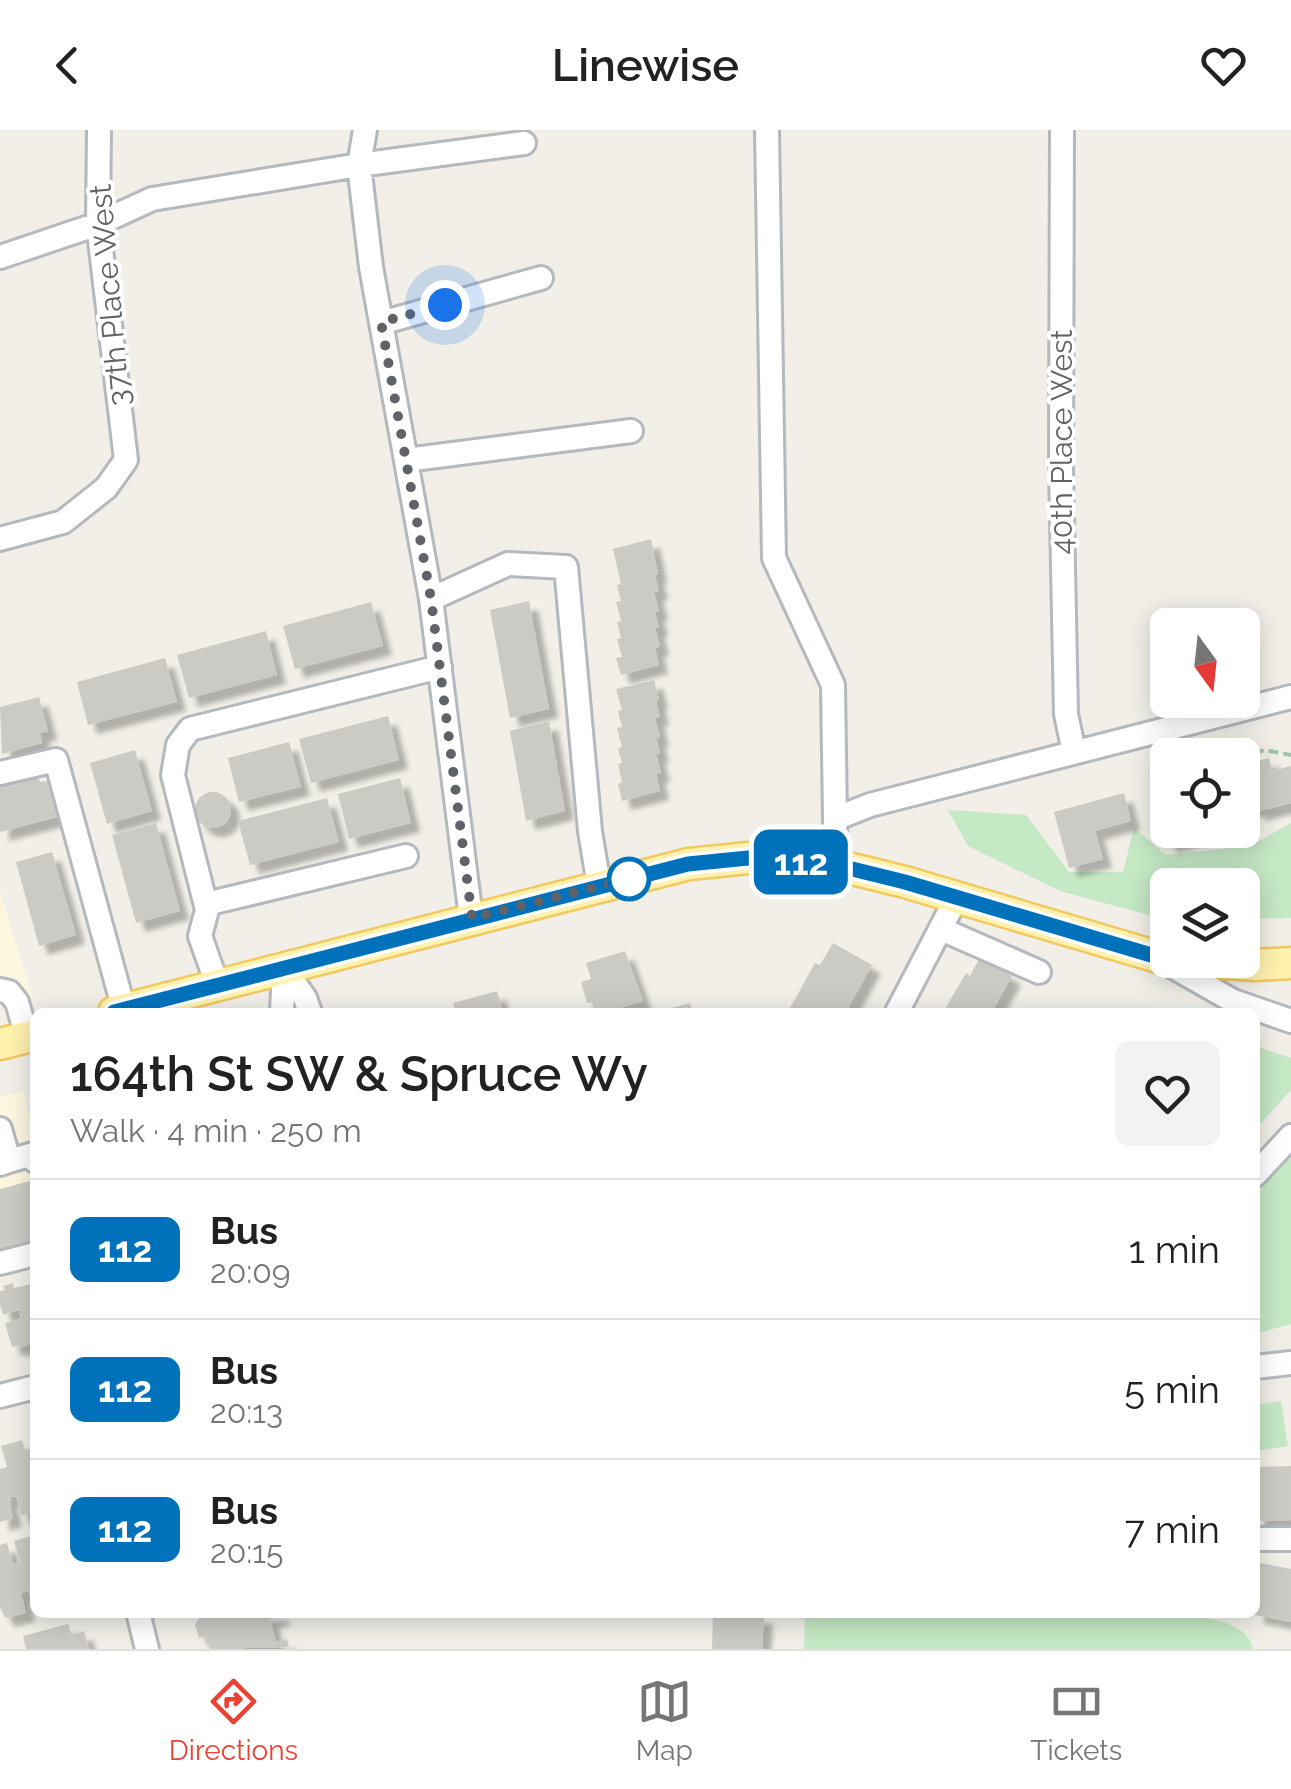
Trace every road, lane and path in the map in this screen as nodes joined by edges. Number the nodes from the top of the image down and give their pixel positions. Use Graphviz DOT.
graph roads {
  1 [pos="99,130"];
  2 [pos="365,130"];
  3 [pos="767,130"];
  4 [pos="1062,130"];
  5 [pos="524,144"];
  6 [pos="359,165"];
  7 [pos="98,224"];
  8 [pos="0,257"];
  9 [pos="541,278"];
  10 [pos="381,322"];
  11 [pos="631,431"];
  12 [pos="406,460"];
  13 [pos="0,539"];
  14 [pos="431,599"];
  15 [pos="440,667"];
  16 [pos="1291,697"];
  17 [pos="1260,751"];
  18 [pos="1074,752"];
  19 [pos="1291,755"];
  20 [pos="0,772"];
  21 [pos="835,820"];
  22 [pos="406,856"];
  23 [pos="836,865"];
  24 [pos="599,886"];
  25 [pos="957,897"];
  26 [pos="206,904"];
  27 [pos="472,918"];
  28 [pos="941,928"];
  29 [pos="1150,955"];
  30 [pos="1291,963"];
  31 [pos="1260,965"];
  32 [pos="284,968"];
  33 [pos="1040,972"];
  34 [pos="1195,978"];
  35 [pos="217,984"];
  36 [pos="0,990"];
  37 [pos="118,1008"];
  38 [pos="130,1008"];
  39 [pos="282,1008"];
  40 [pos="309,1008"];
  41 [pos="899,1008"];
  42 [pos="1252,1008"];
  43 [pos="1260,1011"];
  44 [pos="1291,1022"];
  45 [pos="21,1039"];
  46 [pos="0,1129"];
  47 [pos="1291,1136"];
  48 [pos="30,1155"];
  49 [pos="4,1163"];
  50 [pos="1260,1170"];
  51 [pos="30,1255"];
  52 [pos="0,1263"];
  53 [pos="1291,1363"];
  54 [pos="1260,1366"];
  55 [pos="30,1388"];
  56 [pos="0,1396"];
  57 [pos="1291,1538"];
  58 [pos="1260,1539"];
  59 [pos="139,1618"];
  60 [pos="147,1649"];
  1 -- 7 [label="street, 37th Place West"];
  2 -- 6 [label="street"];
  3 -- 21 [label="street"];
  4 -- 18 [label="street, 40th Place West"];
  5 -- 6 [label="street"];
  6 -- 7 [label="street"];
  6 -- 10 [label="street"];
  7 -- 8 [label="street"];
  7 -- 13 [label="street, 37th Place West"];
  9 -- 10 [label="street"];
  10 -- 12 [label="street"];
  11 -- 12 [label="street"];
  12 -- 14 [label="street"];
  14 -- 15 [label="street"];
  14 -- 24 [label="street"];
  15 -- 26 [label="street"];
  15 -- 27 [label="street"];
  16 -- 18 [label="street"];
  17 -- 19 [label="path"];
  18 -- 21 [label="street"];
  20 -- 37 [label="street"];
  21 -- 23 [label="street"];
  22 -- 26 [label="street"];
  23 -- 24 [label="main road"];
  23 -- 25 [label="main road"];
  24 -- 27 [label="main road"];
  25 -- 28 [label="street"];
  25 -- 29 [label="main road"];
  26 -- 35 [label="street"];
  27 -- 32 [label="main road"];
  28 -- 33 [label="street"];
  28 -- 41 [label="street"];
  30 -- 31 [label="main road"];
  32 -- 35 [label="main road"];
  32 -- 39 [label="street"];
  32 -- 40 [label="street"];
  34 -- 42 [label="street"];
  35 -- 38 [label="main road"];
  36 -- 45 [label="street"];
  43 -- 44 [label="street"];
  46 -- 49 [label="street"];
  47 -- 50 [label="street"];
  48 -- 49 [label="street"];
  51 -- 52 [label="street"];
  53 -- 54 [label="street"];
  55 -- 56 [label="street"];
  57 -- 58 [label="street"];
  59 -- 60 [label="street"];
}
